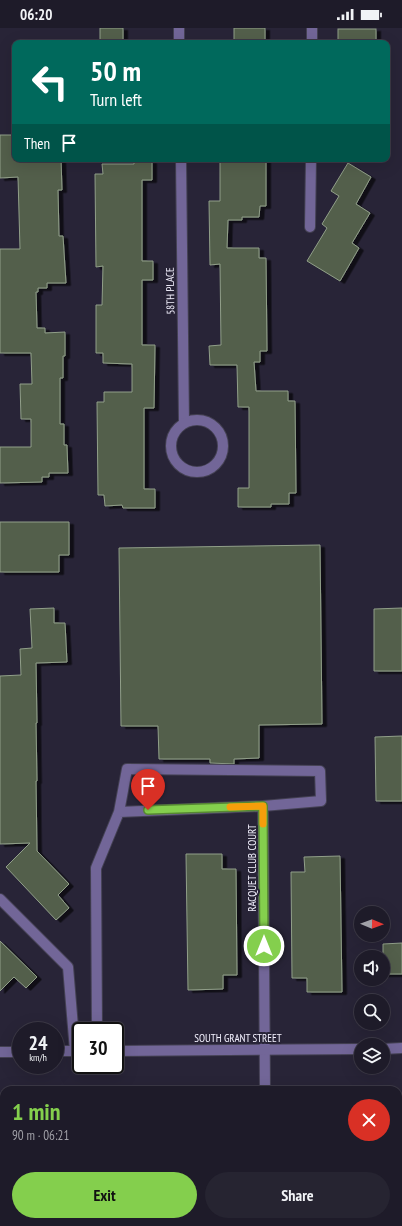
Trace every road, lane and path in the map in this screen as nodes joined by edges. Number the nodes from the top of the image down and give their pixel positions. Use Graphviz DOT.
graph roads {
  1 [pos="179,28"];
  2 [pos="312,28"];
  3 [pos="179,40"];
  4 [pos="312,40"];
  5 [pos="181,162"];
  6 [pos="311,162"];
  7 [pos="310,227"];
  8 [pos="184,423"];
  9 [pos="263,806"];
  10 [pos="119,812"];
  11 [pos="0,899"];
  12 [pos="75,1022"];
  13 [pos="97,1022"];
  14 [pos="402,1048"];
  15 [pos="354,1049"];
  16 [pos="390,1049"];
  17 [pos="264,1050"];
  18 [pos="124,1051"];
  19 [pos="0,1052"];
  20 [pos="12,1052"];
  21 [pos="265,1086"];
  1 -- 3 [label="street"];
  2 -- 4 [label="street"];
  5 -- 8 [label="street, 58TH PLACE"];
  6 -- 7 [label="street"];
  8 -- 8 [label="street"];
  9 -- 10 [label="street"];
  9 -- 10 [label="street"];
  9 -- 17 [label="street, RACQUET CLUB COURT"];
  10 -- 13 [label="street"];
  11 -- 12 [label="street"];
  14 -- 16 [label="street"];
  15 -- 17 [label="street, SOUTH GRANT STREET"];
  17 -- 18 [label="street, SOUTH GRANT STREET"];
  17 -- 21 [label="street, RACQUET CLUB COURT"];
  19 -- 20 [label="street"];
}
